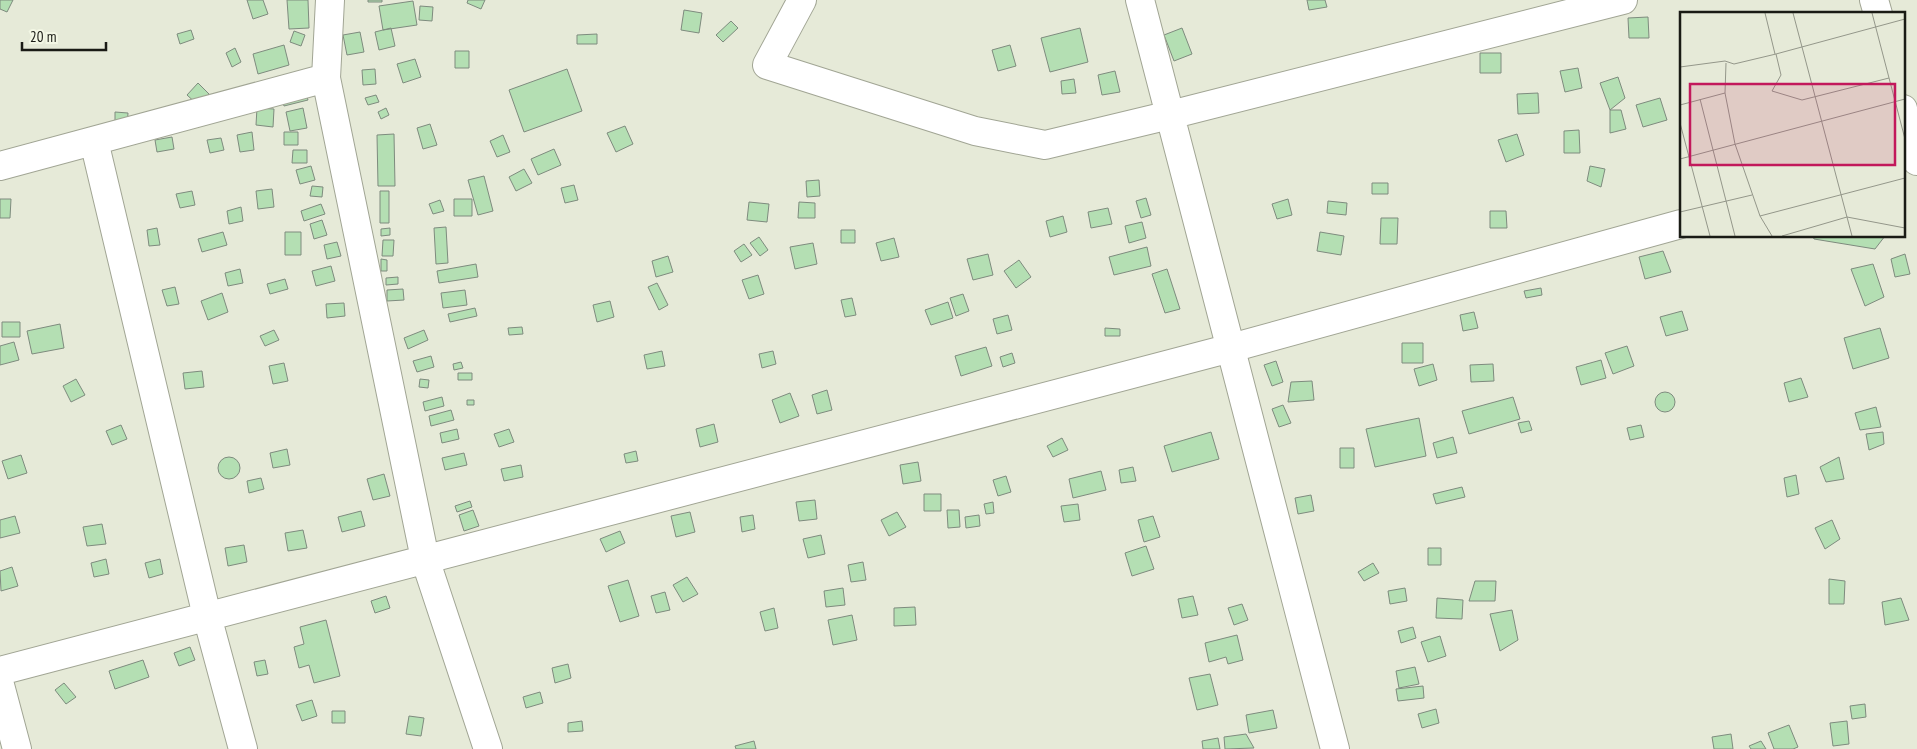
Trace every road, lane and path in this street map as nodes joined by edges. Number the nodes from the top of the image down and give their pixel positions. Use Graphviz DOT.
graph roads {
  1 [pos="330,0"];
  2 [pos="802,0"];
  3 [pos="1140,0"];
  4 [pos="1623,0"];
  5 [pos="326,78"];
  6 [pos="1904,114"];
  7 [pos="1170,115"];
  8 [pos="94,141"];
  9 [pos="1913,160"];
  10 [pos="0,166"];
  11 [pos="1680,224"];
  12 [pos="1231,348"];
  13 [pos="425,559"];
  14 [pos="207,616"];
  15 [pos="0,670"];
  16 [pos="0,685"];
  17 [pos="17,749"];
  18 [pos="243,749"];
  19 [pos="488,749"];
  20 [pos="1335,749"];
  1 -- 5 [label="street"];
  2 -- 7 [label="street"];
  3 -- 7 [label="street"];
  4 -- 7 [label="street"];
  5 -- 8 [label="street"];
  5 -- 13 [label="street"];
  6 -- 9 [label="street"];
  7 -- 12 [label="street"];
  8 -- 10 [label="street"];
  8 -- 14 [label="street"];
  11 -- 12 [label="street"];
  12 -- 13 [label="street"];
  12 -- 20 [label="street"];
  13 -- 14 [label="street"];
  13 -- 19 [label="street"];
  14 -- 15 [label="street"];
  14 -- 18 [label="street"];
  16 -- 17 [label="street"];
}
